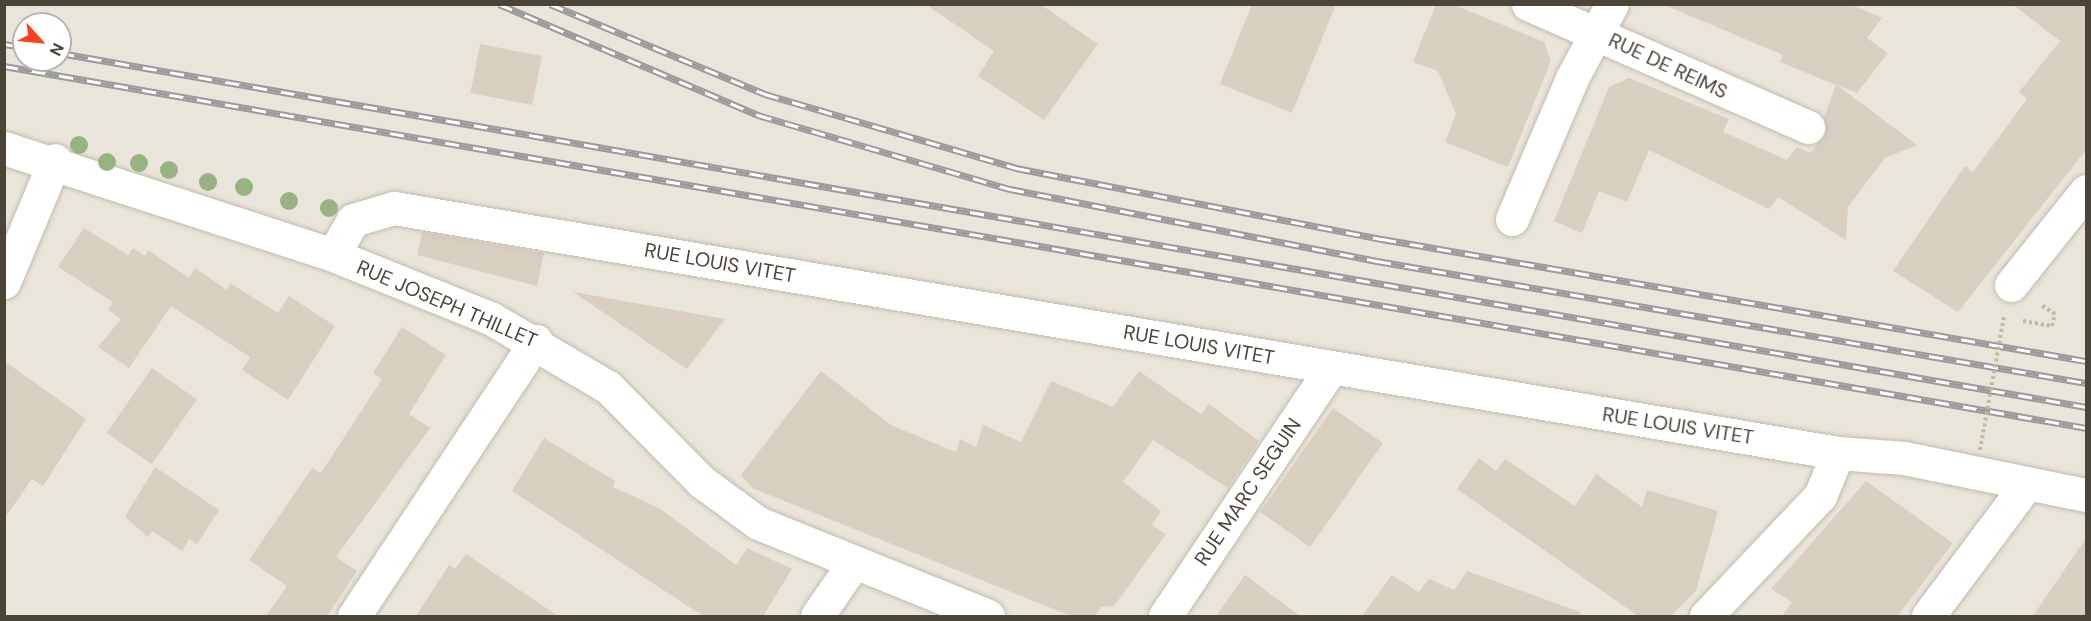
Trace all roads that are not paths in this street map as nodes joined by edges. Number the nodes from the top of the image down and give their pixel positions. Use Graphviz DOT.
graph roads {
  1 [pos="1528,4"];
  2 [pos="1612,4"];
  3 [pos="1599,34"];
  4 [pos="1808,128"];
  5 [pos="4,148"];
  6 [pos="55,160"];
  7 [pos="2086,191"];
  8 [pos="1512,219"];
  9 [pos="333,255"];
  10 [pos="4,282"];
  11 [pos="2011,285"];
  12 [pos="536,341"];
  13 [pos="1331,368"];
  14 [pos="1838,453"];
  15 [pos="2026,485"];
  16 [pos="2086,495"];
  17 [pos="854,564"];
  18 [pos="354,616"];
  19 [pos="817,616"];
  20 [pos="988,616"];
  21 [pos="1165,616"];
  22 [pos="1706,616"];
  23 [pos="1928,616"];
  1 -- 3 [label="street, RUE DE REIMS"];
  2 -- 3 [label="street"];
  3 -- 4 [label="street, RUE DE REIMS"];
  3 -- 8 [label="street"];
  5 -- 6 [label="street"];
  6 -- 9 [label="street, RUE JOSEPH THILLET"];
  6 -- 10 [label="street"];
  7 -- 11 [label="street"];
  9 -- 12 [label="street, RUE JOSEPH THILLET"];
  9 -- 13 [label="street, RUE LOUIS VITET"];
  12 -- 17 [label="street, RUE JOSEPH THILLET"];
  12 -- 18 [label="street"];
  13 -- 14 [label="street, RUE LOUIS VITET"];
  13 -- 21 [label="street, RUE MARC SEGUIN"];
  14 -- 15 [label="street, RUE LOUIS VITET"];
  14 -- 22 [label="street"];
  15 -- 16 [label="street, RUE LOUIS VITET"];
  15 -- 23 [label="street"];
  17 -- 19 [label="street"];
  17 -- 20 [label="street, RUE JOSEPH THILLET"];
}
